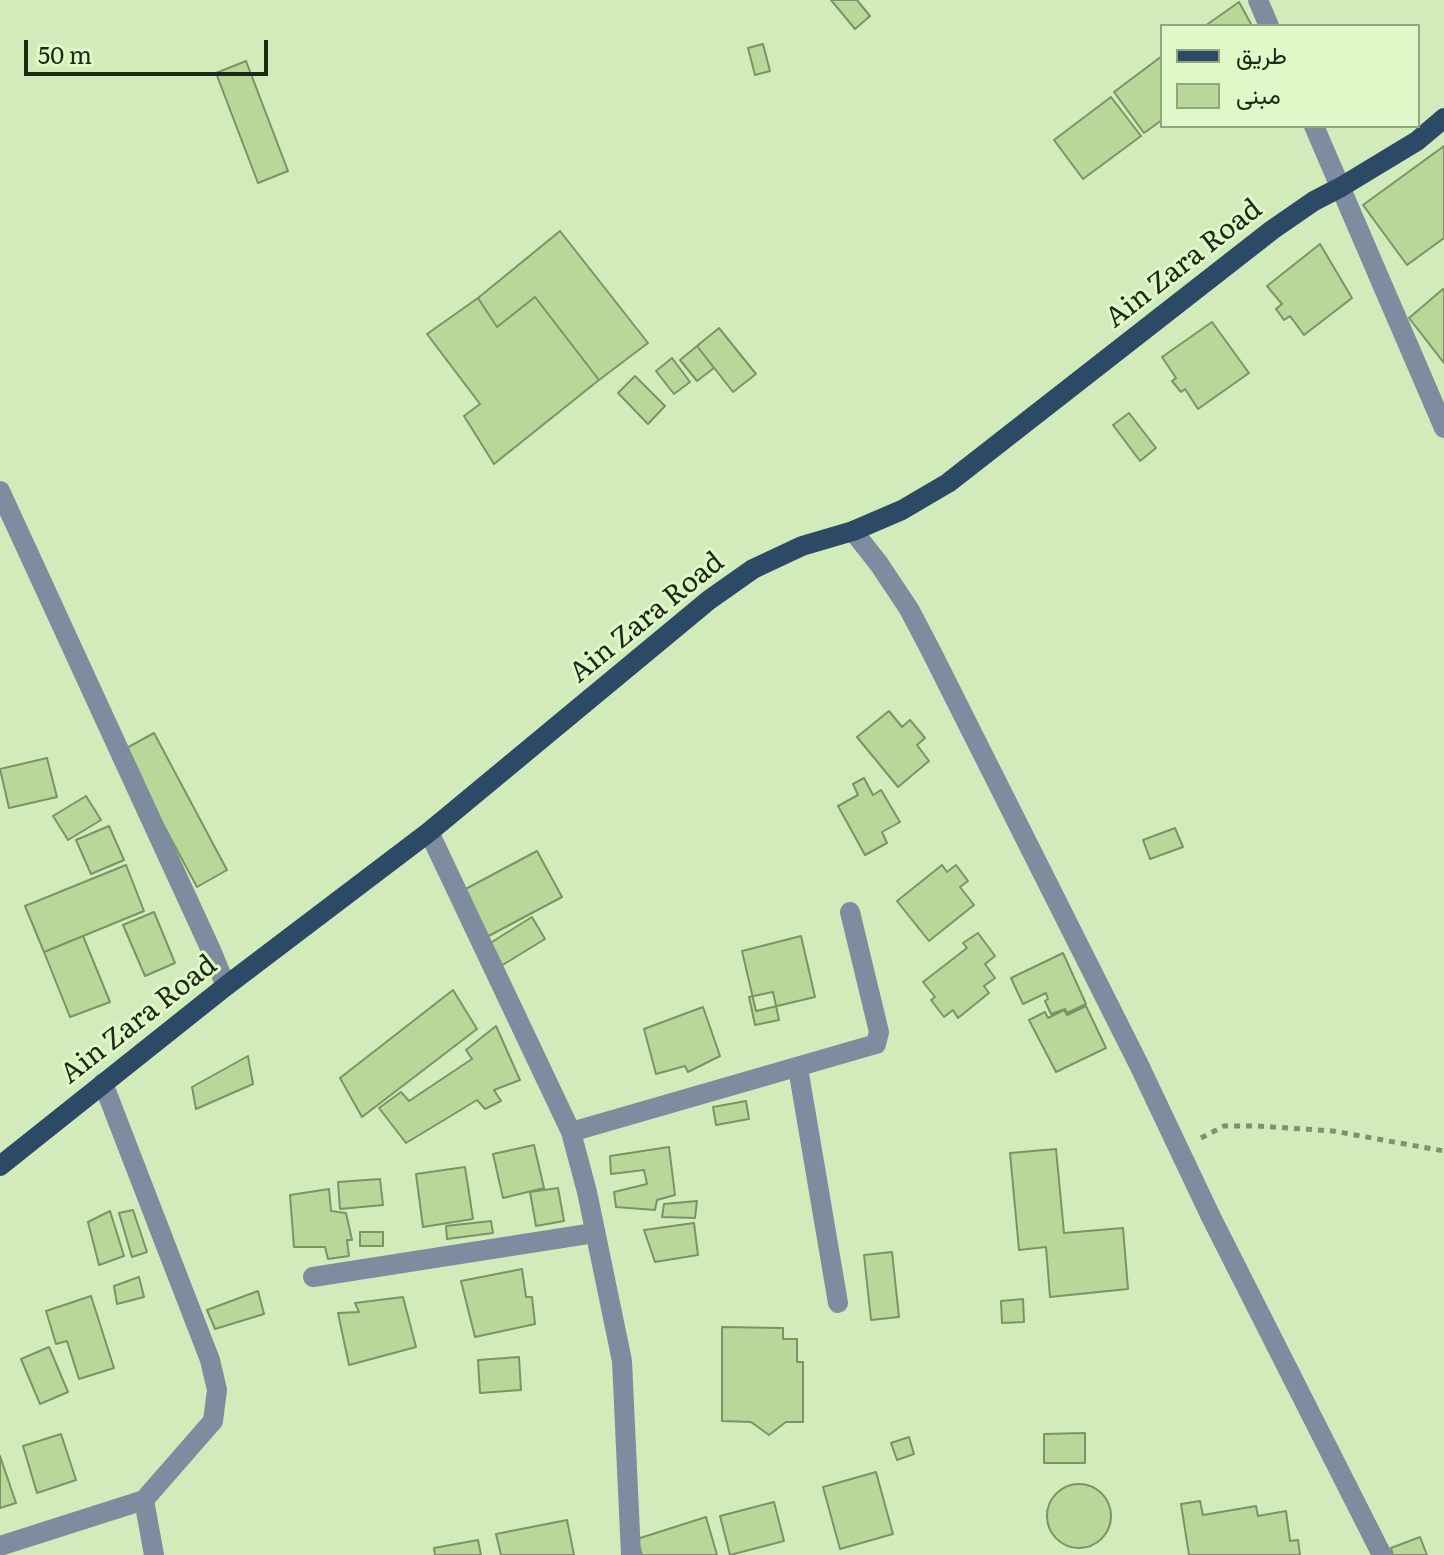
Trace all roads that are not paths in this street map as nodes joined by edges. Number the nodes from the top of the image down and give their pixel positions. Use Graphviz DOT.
graph roads {
  1 [pos="1258,0"];
  2 [pos="1268,24"];
  3 [pos="1444,118"];
  4 [pos="1315,128"];
  5 [pos="1341,187"];
  6 [pos="1443,423"];
  7 [pos="0,491"];
  8 [pos="853,531"];
  9 [pos="429,832"];
  10 [pos="850,912"];
  11 [pos="226,986"];
  12 [pos="798,1068"];
  13 [pos="103,1083"];
  14 [pos="571,1132"];
  15 [pos="0,1166"];
  16 [pos="594,1233"];
  17 [pos="313,1277"];
  18 [pos="838,1303"];
  19 [pos="144,1500"];
  20 [pos="0,1546"];
  21 [pos="154,1555"];
  22 [pos="631,1555"];
  23 [pos="1382,1555"];
  1 -- 2 [label="street"];
  3 -- 5 [label="main road, Ain Zara Road"];
  4 -- 5 [label="street"];
  5 -- 6 [label="street"];
  5 -- 8 [label="main road, Ain Zara Road"];
  7 -- 11 [label="street"];
  8 -- 9 [label="main road, Ain Zara Road"];
  8 -- 23 [label="street"];
  9 -- 11 [label="main road, Ain Zara Road"];
  9 -- 14 [label="street"];
  10 -- 12 [label="street"];
  11 -- 13 [label="main road, Ain Zara Road"];
  12 -- 14 [label="street"];
  12 -- 18 [label="street"];
  13 -- 15 [label="main road, Ain Zara Road"];
  13 -- 19 [label="street"];
  14 -- 16 [label="street"];
  16 -- 17 [label="street"];
  16 -- 22 [label="street"];
  19 -- 20 [label="street"];
  19 -- 21 [label="street"];
}
